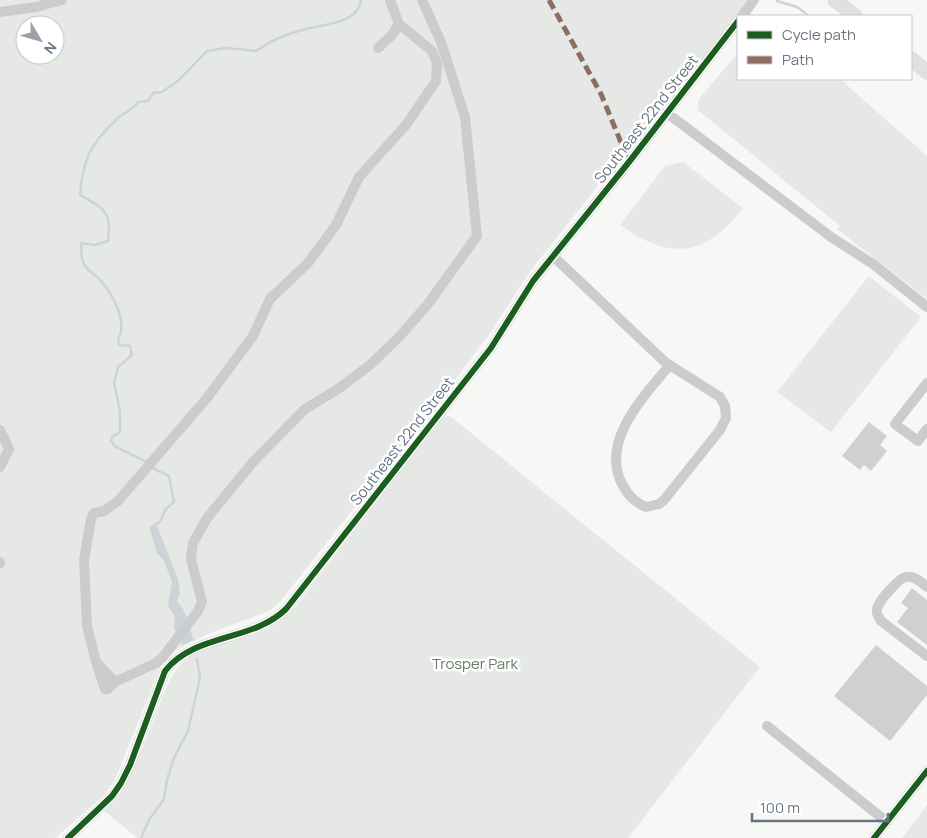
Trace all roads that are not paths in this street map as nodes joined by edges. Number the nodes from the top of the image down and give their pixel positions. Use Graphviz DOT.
graph roads {
  1 [pos="62,0"];
  2 [pos="390,0"];
  3 [pos="422,0"];
  4 [pos="754,0"];
  5 [pos="835,0"];
  6 [pos="0,12"];
  7 [pos="743,15"];
  8 [pos="855,15"];
  9 [pos="737,22"];
  10 [pos="398,24"];
  11 [pos="378,48"];
  12 [pos="912,60"];
  13 [pos="927,72"];
  14 [pos="667,113"];
  15 [pos="553,256"];
  16 [pos="927,307"];
  17 [pos="669,366"];
  18 [pos="927,383"];
  19 [pos="927,429"];
  20 [pos="0,430"];
  21 [pos="0,467"];
  22 [pos="927,587"];
  23 [pos="927,656"];
  24 [pos="767,726"];
  25 [pos="927,771"];
  26 [pos="887,822"];
  27 [pos="68,838"];
  28 [pos="874,838"];
  1 -- 6 [label="street"];
  2 -- 10 [label="street"];
  3 -- 10 [label="street"];
  4 -- 7 [label="street"];
  5 -- 8 [label="main road"];
  9 -- 14 [label="street, Southeast 22nd Street"];
  10 -- 11 [label="street"];
  12 -- 13 [label="main road"];
  14 -- 15 [label="street, Southeast 22nd Street"];
  14 -- 16 [label="street"];
  15 -- 17 [label="street"];
  15 -- 27 [label="street, Southeast 22nd Street"];
  17 -- 17 [label="street"];
  18 -- 19 [label="street"];
  20 -- 21 [label="street"];
  22 -- 23 [label="street"];
  24 -- 26 [label="street"];
  25 -- 26 [label="street"];
  26 -- 28 [label="street"];
}
